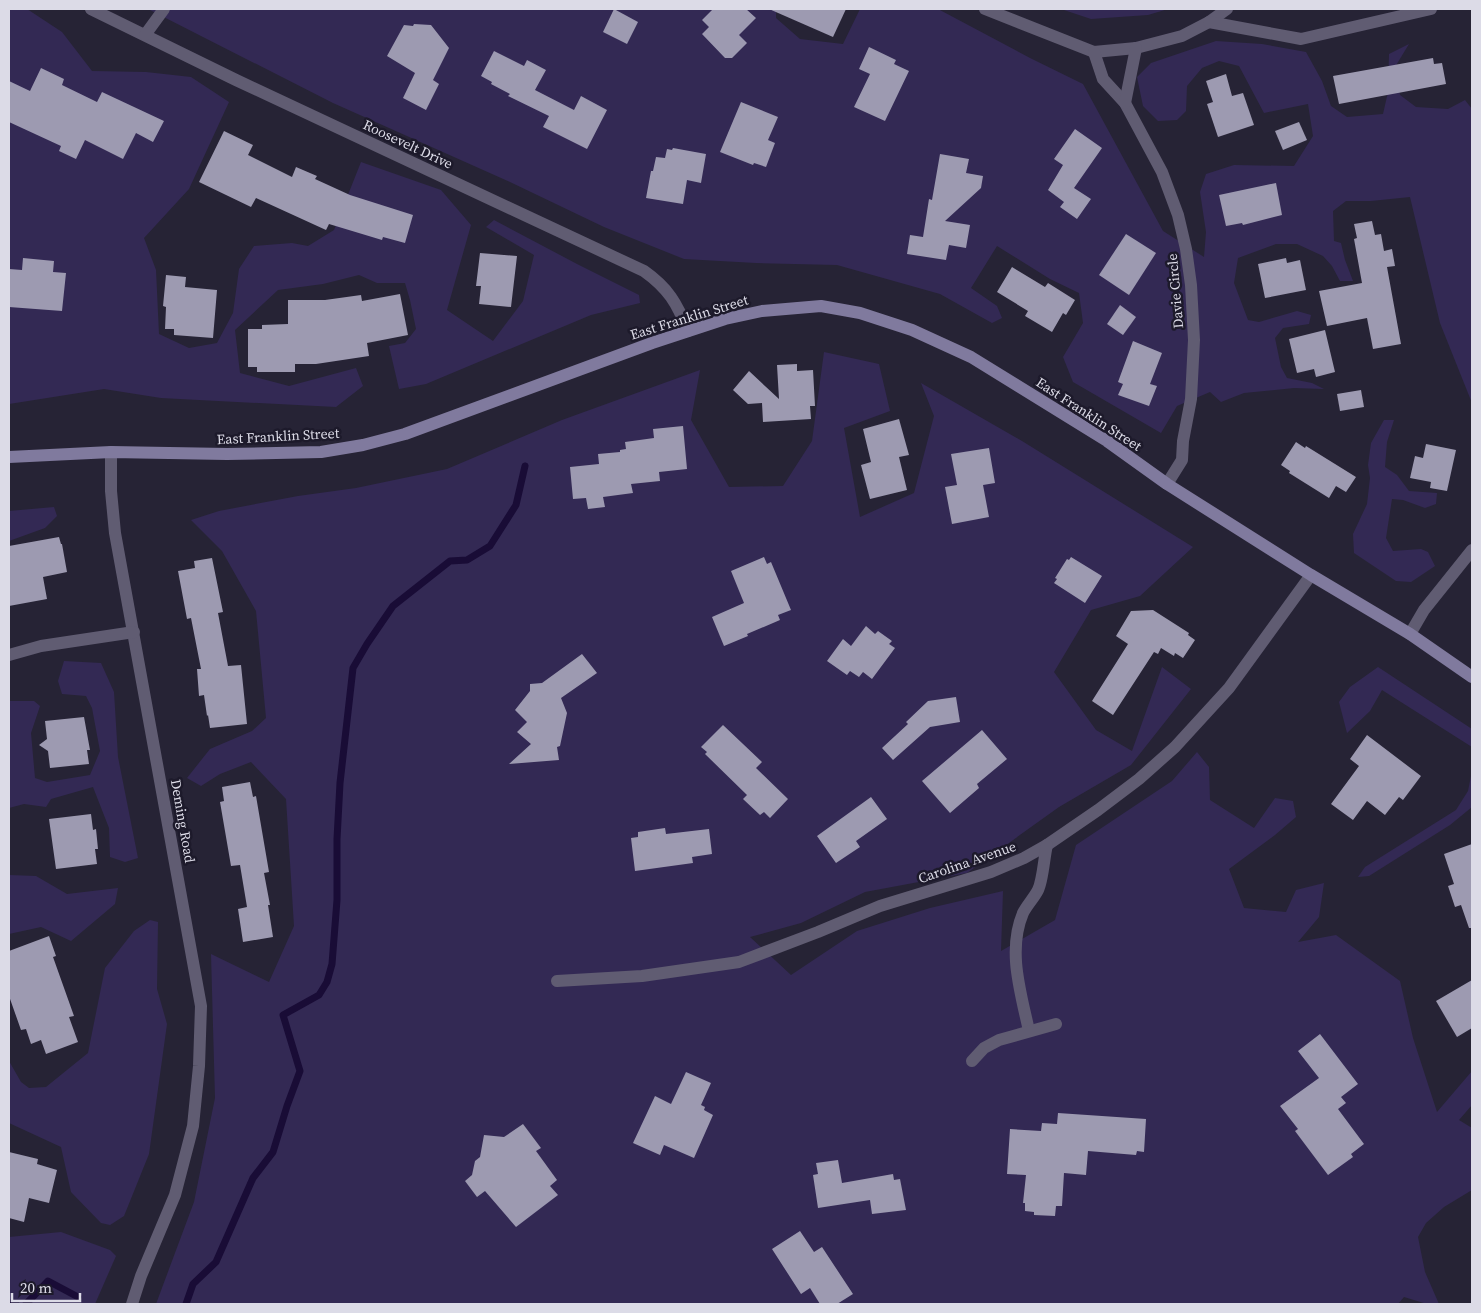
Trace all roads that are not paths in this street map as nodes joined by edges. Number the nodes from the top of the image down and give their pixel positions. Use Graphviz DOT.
graph roads {
  1 [pos="91,9"];
  2 [pos="164,9"];
  3 [pos="985,9"];
  4 [pos="1227,9"];
  5 [pos="1431,9"];
  6 [pos="1209,22"];
  7 [pos="145,35"];
  8 [pos="1136,48"];
  9 [pos="1094,52"];
  10 [pos="1125,103"];
  11 [pos="688,331"];
  12 [pos="111,452"];
  13 [pos="9,457"];
  14 [pos="1167,484"];
  15 [pos="1472,550"];
  16 [pos="1312,575"];
  17 [pos="134,632"];
  18 [pos="1410,634"];
  19 [pos="9,654"];
  20 [pos="1472,677"];
  21 [pos="1047,845"];
  22 [pos="557,980"];
  23 [pos="1056,1024"];
  24 [pos="1029,1031"];
  25 [pos="972,1061"];
  26 [pos="132,1304"];
  1 -- 7 [label="street, Roosevelt Drive"];
  2 -- 7 [label="street"];
  3 -- 9 [label="street"];
  4 -- 6 [label="street"];
  5 -- 6 [label="street"];
  6 -- 8 [label="street"];
  7 -- 11 [label="street, Roosevelt Drive"];
  8 -- 9 [label="street"];
  8 -- 10 [label="street"];
  9 -- 10 [label="street, Davie Circle"];
  10 -- 14 [label="street, Davie Circle"];
  11 -- 12 [label="main road, East Franklin Street"];
  11 -- 14 [label="main road, East Franklin Street"];
  12 -- 13 [label="main road, East Franklin Street"];
  12 -- 17 [label="street, Deming Road"];
  14 -- 16 [label="main road, East Franklin Street"];
  15 -- 18 [label="street"];
  16 -- 18 [label="main road, East Franklin Street"];
  16 -- 21 [label="street, Carolina Avenue"];
  17 -- 19 [label="street"];
  17 -- 26 [label="street, Deming Road"];
  18 -- 20 [label="main road, East Franklin Street"];
  21 -- 22 [label="street, Carolina Avenue"];
  21 -- 24 [label="street"];
  23 -- 24 [label="street"];
  24 -- 25 [label="street"];
}
